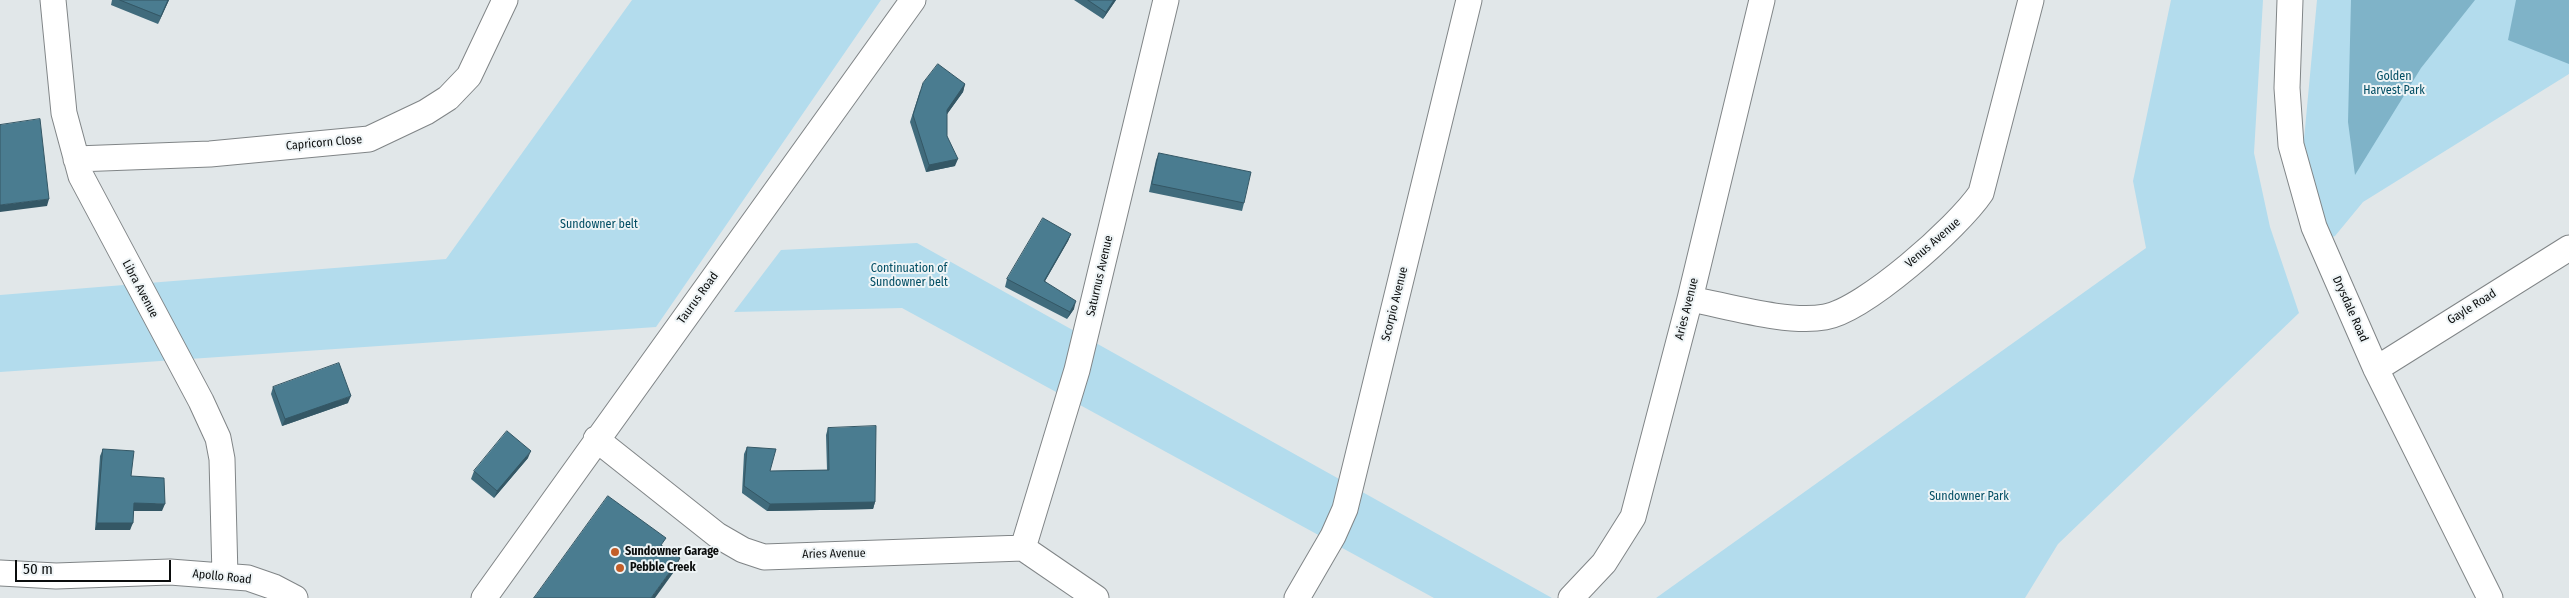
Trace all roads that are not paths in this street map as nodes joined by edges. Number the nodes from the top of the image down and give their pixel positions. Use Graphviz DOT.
graph roads {
  1 [pos="53,0"];
  2 [pos="505,0"];
  3 [pos="914,0"];
  4 [pos="1166,0"];
  5 [pos="1469,0"];
  6 [pos="1762,0"];
  7 [pos="2031,0"];
  8 [pos="2290,0"];
  9 [pos="76,159"];
  10 [pos="2569,248"];
  11 [pos="1690,299"];
  12 [pos="2376,368"];
  13 [pos="596,439"];
  14 [pos="1023,548"];
  15 [pos="0,573"];
  16 [pos="56,576"];
  17 [pos="225,576"];
  18 [pos="0,585"];
  19 [pos="295,598"];
  20 [pos="484,598"];
  21 [pos="1096,598"];
  22 [pos="1297,598"];
  23 [pos="1571,598"];
  24 [pos="2490,598"];
  1 -- 9 [label="street, Libra Avenue"];
  2 -- 9 [label="street, Capricorn Close"];
  3 -- 13 [label="street, Taurus Road"];
  4 -- 14 [label="street, Saturnus Avenue"];
  5 -- 22 [label="street, Scorpio Avenue"];
  6 -- 11 [label="street, Aries Avenue"];
  7 -- 11 [label="street, Venus Avenue"];
  8 -- 12 [label="street, Drysdale Road"];
  9 -- 17 [label="street, Libra Avenue"];
  10 -- 12 [label="street, Gayle Road"];
  11 -- 23 [label="street, Aries Avenue"];
  12 -- 24 [label="street, Drysdale Road"];
  13 -- 14 [label="street, Aries Avenue"];
  13 -- 20 [label="street, Taurus Road"];
  14 -- 21 [label="street"];
  15 -- 16 [label="street, Apollo Road"];
  16 -- 17 [label="street, Apollo Road"];
  16 -- 18 [label="street, Apollo Road"];
  17 -- 19 [label="street, Apollo Road"];
}
